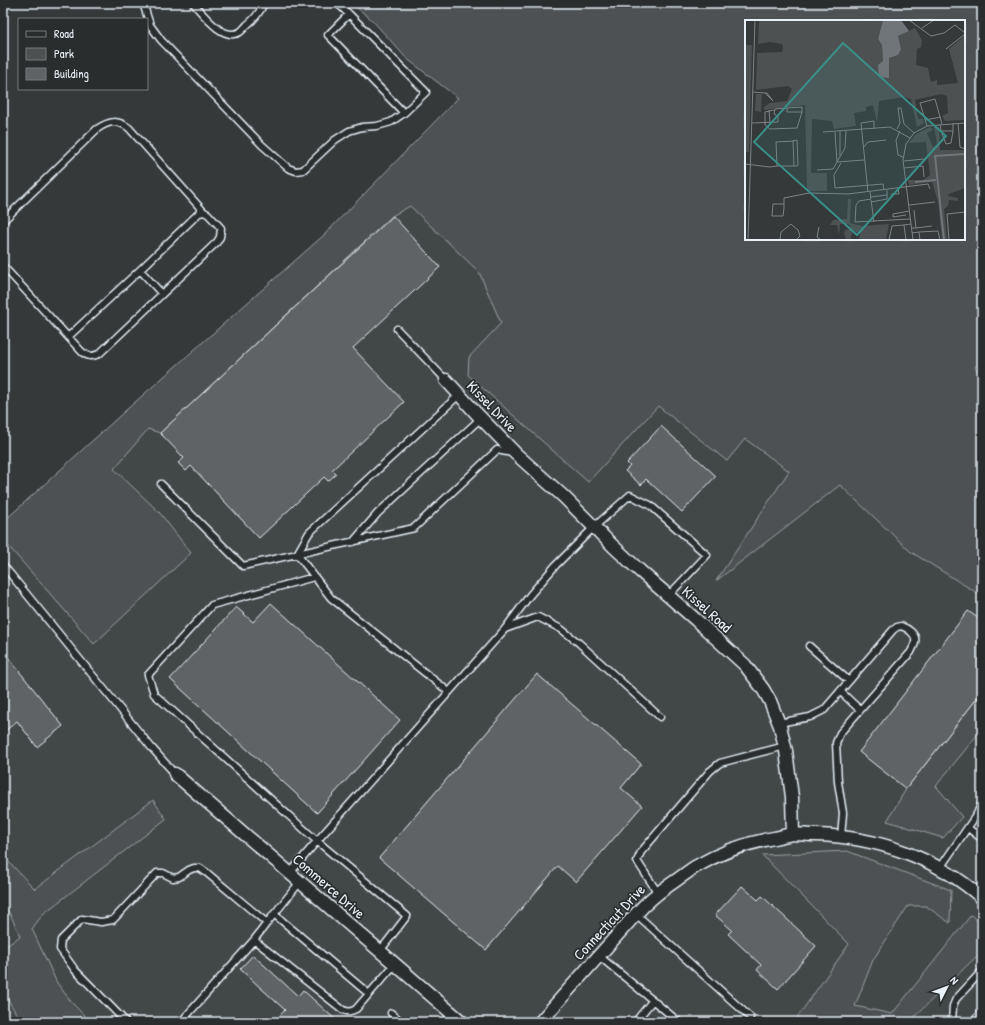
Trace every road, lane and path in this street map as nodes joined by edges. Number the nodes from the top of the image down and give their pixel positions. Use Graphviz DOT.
graph roads {
  1 [pos="144,3"];
  2 [pos="193,3"];
  3 [pos="264,3"];
  4 [pos="337,3"];
  5 [pos="349,14"];
  6 [pos="148,18"];
  7 [pos="148,19"];
  8 [pos="404,113"];
  9 [pos="204,212"];
  10 [pos="3,221"];
  11 [pos="3,266"];
  12 [pos="140,270"];
  13 [pos="162,294"];
  14 [pos="397,329"];
  15 [pos="68,337"];
  16 [pos="446,380"];
  17 [pos="459,394"];
  18 [pos="481,418"];
  19 [pos="516,454"];
  20 [pos="161,484"];
  21 [pos="594,527"];
  22 [pos="353,542"];
  23 [pos="297,554"];
  24 [pos="3,565"];
  25 [pos="314,577"];
  26 [pos="668,596"];
  27 [pos="505,629"];
  28 [pos="809,646"];
  29 [pos="849,681"];
  30 [pos="840,691"];
  31 [pos="449,692"];
  32 [pos="860,710"];
  33 [pos="660,717"];
  34 [pos="779,724"];
  35 [pos="785,746"];
  36 [pos="175,774"];
  37 [pos="982,802"];
  38 [pos="968,828"];
  39 [pos="793,834"];
  40 [pos="841,837"];
  41 [pos="982,839"];
  42 [pos="317,841"];
  43 [pos="940,868"];
  44 [pos="290,873"];
  45 [pos="300,882"];
  46 [pos="658,893"];
  47 [pos="982,898"];
  48 [pos="274,914"];
  49 [pos="636,914"];
  50 [pos="267,923"];
  51 [pos="254,940"];
  52 [pos="380,951"];
  53 [pos="599,956"];
  54 [pos="395,964"];
  55 [pos="982,972"];
  56 [pos="369,994"];
  57 [pos="653,1000"];
  58 [pos="391,1013"];
  59 [pos="750,1017"];
  60 [pos="126,1022"];
  61 [pos="181,1022"];
  62 [pos="402,1022"];
  63 [pos="461,1022"];
  64 [pos="540,1022"];
  65 [pos="634,1022"];
  66 [pos="679,1022"];
  67 [pos="952,1022"];
  1 -- 6 [label="lane"];
  2 -- 3 [label="lane"];
  4 -- 5 [label="lane"];
  5 -- 8 [label="lane"];
  5 -- 8 [label="lane"];
  7 -- 8 [label="lane"];
  9 -- 10 [label="lane"];
  9 -- 12 [label="lane"];
  9 -- 13 [label="lane"];
  11 -- 15 [label="lane"];
  12 -- 13 [label="lane"];
  12 -- 15 [label="lane"];
  13 -- 15 [label="lane"];
  14 -- 16 [label="lane"];
  16 -- 17 [label="street, Kissel Drive"];
  17 -- 18 [label="street, Kissel Drive"];
  17 -- 23 [label="lane"];
  18 -- 19 [label="street, Kissel Drive"];
  18 -- 22 [label="lane"];
  19 -- 21 [label="street, Kissel Road"];
  19 -- 22 [label="lane"];
  20 -- 23 [label="lane"];
  21 -- 26 [label="street, Kissel Road"];
  21 -- 26 [label="lane"];
  21 -- 27 [label="lane"];
  22 -- 23 [label="lane"];
  23 -- 25 [label="lane"];
  24 -- 36 [label="lane"];
  25 -- 31 [label="lane"];
  25 -- 42 [label="lane"];
  26 -- 34 [label="street, Kissel Road"];
  27 -- 31 [label="lane"];
  27 -- 33 [label="lane"];
  28 -- 29 [label="lane"];
  29 -- 30 [label="lane"];
  29 -- 32 [label="lane"];
  30 -- 32 [label="lane"];
  30 -- 34 [label="lane"];
  31 -- 42 [label="lane"];
  32 -- 40 [label="lane"];
  34 -- 35 [label="street, Kissel Road"];
  35 -- 39 [label="street, Kissel Road"];
  35 -- 46 [label="lane"];
  36 -- 44 [label="street, Commerce Drive"];
  37 -- 38 [label="lane"];
  38 -- 41 [label="lane"];
  38 -- 43 [label="lane"];
  39 -- 40 [label="street, Connecticut Drive"];
  39 -- 46 [label="street, Connecticut Drive"];
  40 -- 43 [label="street, Connecticut Drive"];
  42 -- 44 [label="lane"];
  42 -- 52 [label="lane"];
  43 -- 47 [label="street, Connecticut Drive"];
  44 -- 45 [label="street, Commerce Drive"];
  45 -- 48 [label="lane"];
  45 -- 52 [label="street, Commerce Drive"];
  46 -- 49 [label="street, Connecticut Drive"];
  48 -- 50 [label="lane"];
  48 -- 56 [label="lane"];
  49 -- 53 [label="street, Connecticut Drive"];
  49 -- 59 [label="lane"];
  50 -- 51 [label="lane"];
  50 -- 60 [label="lane"];
  51 -- 56 [label="lane"];
  51 -- 61 [label="lane"];
  52 -- 54 [label="street, Commerce Drive"];
  53 -- 57 [label="lane"];
  53 -- 64 [label="street, Connecticut Drive"];
  54 -- 56 [label="lane"];
  54 -- 63 [label="street, Commerce Drive"];
  55 -- 67 [label="lane"];
  57 -- 65 [label="lane"];
  57 -- 66 [label="lane"];
  58 -- 62 [label="lane"];
}
